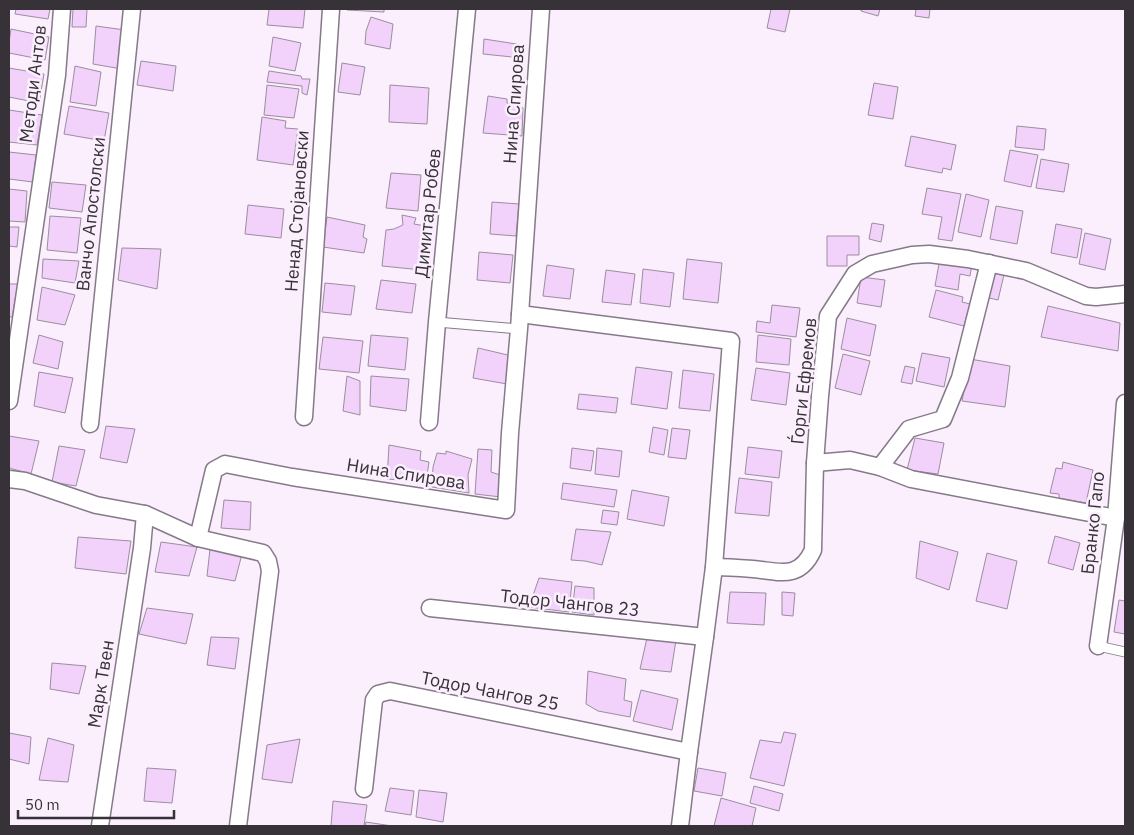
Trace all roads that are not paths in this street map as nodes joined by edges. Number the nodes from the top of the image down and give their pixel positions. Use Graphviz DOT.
graph roads {
  1 [pos="62,9"];
  2 [pos="132,9"];
  3 [pos="331,9"];
  4 [pos="468,9"];
  5 [pos="541,9"];
  6 [pos="989,264"];
  7 [pos="1125,294"];
  8 [pos="519,321"];
  9 [pos="437,322"];
  10 [pos="9,401"];
  11 [pos="1125,403"];
  12 [pos="304,417"];
  13 [pos="429,422"];
  14 [pos="90,424"];
  15 [pos="815,463"];
  16 [pos="880,467"];
  17 [pos="9,479"];
  18 [pos="145,514"];
  19 [pos="1116,518"];
  20 [pos="198,538"];
  21 [pos="714,567"];
  22 [pos="430,608"];
  23 [pos="705,637"];
  24 [pos="1098,646"];
  25 [pos="1125,652"];
  26 [pos="688,752"];
  27 [pos="364,789"];
  28 [pos="100,826"];
  29 [pos="238,826"];
  30 [pos="680,826"];
  1 -- 10 [label="street, Методи Антов"];
  2 -- 14 [label="street, Ванчо Апостолски"];
  3 -- 12 [label="street, Ненад Стојановски"];
  4 -- 9 [label="street, Димитар Робев"];
  5 -- 8 [label="street, Нина Спирова"];
  6 -- 7 [label="street, Ѓорги Ефремов"];
  6 -- 15 [label="street, Ѓорги Ефремов"];
  6 -- 16 [label="street"];
  8 -- 9 [label="lane"];
  8 -- 20 [label="street, Нина Спирова"];
  8 -- 21 [label="street"];
  9 -- 13 [label="street, Димитар Робев"];
  11 -- 19 [label="street, Бранко Гапо"];
  15 -- 16 [label="street"];
  15 -- 21 [label="street, Ѓорги Ефремов"];
  16 -- 19 [label="street"];
  17 -- 18 [label="street"];
  18 -- 20 [label="street"];
  18 -- 28 [label="street, Марк Твен"];
  19 -- 24 [label="street, Бранко Гапо"];
  20 -- 29 [label="street"];
  21 -- 23 [label="street"];
  22 -- 23 [label="street, Тодор Чангов 23"];
  23 -- 26 [label="street"];
  24 -- 25 [label="lane"];
  26 -- 27 [label="street, Тодор Чангов 25"];
  26 -- 30 [label="street"];
}
